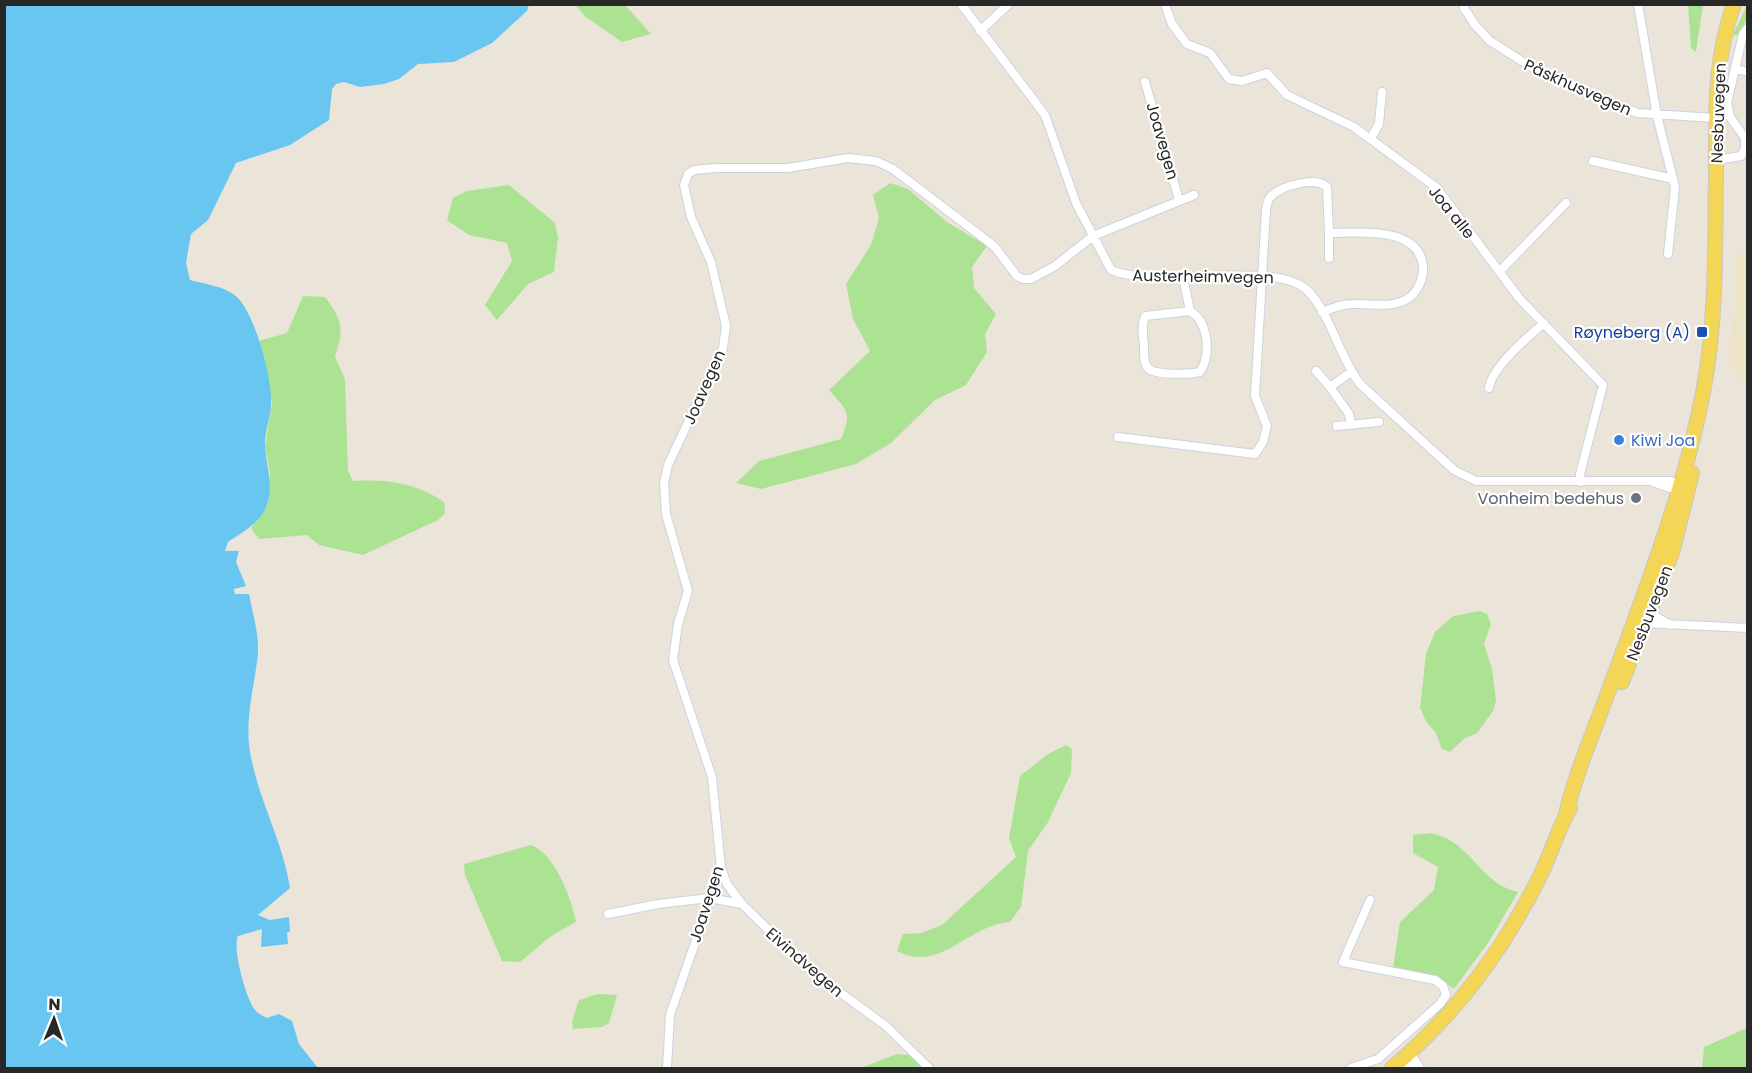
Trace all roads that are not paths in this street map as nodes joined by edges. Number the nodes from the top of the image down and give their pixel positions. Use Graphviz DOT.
graph roads {
  1 [pos="961,4"];
  2 [pos="1009,4"];
  3 [pos="1165,4"];
  4 [pos="1638,4"];
  5 [pos="1734,4"];
  6 [pos="1464,8"];
  7 [pos="1748,28"];
  8 [pos="980,31"];
  9 [pos="1737,69"];
  10 [pos="1748,72"];
  11 [pos="1145,82"];
  12 [pos="1382,92"];
  13 [pos="1657,116"];
  14 [pos="1712,118"];
  15 [pos="1371,138"];
  16 [pos="1716,160"];
  17 [pos="1593,161"];
  18 [pos="1673,179"];
  19 [pos="1194,195"];
  20 [pos="1179,200"];
  21 [pos="1566,203"];
  22 [pos="1714,204"];
  23 [pos="1329,233"];
  24 [pos="1093,236"];
  25 [pos="1668,254"];
  26 [pos="1329,258"];
  27 [pos="1499,272"];
  28 [pos="1260,276"];
  29 [pos="1183,278"];
  30 [pos="1190,311"];
  31 [pos="1322,312"];
  32 [pos="1544,324"];
  33 [pos="1316,371"];
  34 [pos="1352,372"];
  35 [pos="1330,387"];
  36 [pos="1489,388"];
  37 [pos="1379,422"];
  38 [pos="1351,424"];
  39 [pos="1336,426"];
  40 [pos="1118,437"];
  41 [pos="1581,482"];
  42 [pos="1683,489"];
  43 [pos="1644,616"];
  44 [pos="1748,628"];
  45 [pos="721,868"];
  46 [pos="709,898"];
  47 [pos="1370,900"];
  48 [pos="742,904"];
  49 [pos="608,914"];
  50 [pos="1404,1062"];
  51 [pos="667,1068"];
  52 [pos="929,1068"];
  53 [pos="1350,1068"];
  54 [pos="1420,1068"];
  1 -- 8 [label="street, Austerheimvegen"];
  2 -- 8 [label="street"];
  3 -- 15 [label="street, Joa alle"];
  4 -- 13 [label="street"];
  5 -- 14 [label="main road, Nesbuvegen"];
  6 -- 13 [label="street, Påskhusvegen"];
  7 -- 9 [label="street"];
  8 -- 24 [label="street, Austerheimvegen"];
  9 -- 10 [label="street"];
  9 -- 16 [label="street"];
  11 -- 20 [label="street, Joavegen"];
  12 -- 15 [label="street"];
  13 -- 14 [label="street, Påskhusvegen"];
  13 -- 18 [label="street"];
  14 -- 16 [label="main road, Nesbuvegen"];
  14 -- 22 [label="main road, Nesbuvegen"];
  15 -- 27 [label="street, Joa alle"];
  16 -- 22 [label="main road, Nesbuvegen"];
  17 -- 18 [label="street"];
  18 -- 25 [label="street"];
  19 -- 20 [label="street, Joavegen"];
  20 -- 24 [label="street, Joavegen"];
  21 -- 27 [label="street"];
  22 -- 42 [label="main road, Nesbuvegen"];
  23 -- 26 [label="street"];
  23 -- 28 [label="street"];
  23 -- 31 [label="street"];
  24 -- 29 [label="street, Austerheimvegen"];
  24 -- 45 [label="street, Joavegen"];
  27 -- 32 [label="street, Joa alle"];
  28 -- 29 [label="street, Austerheimvegen"];
  28 -- 31 [label="street, Austerheimvegen"];
  28 -- 40 [label="street"];
  29 -- 30 [label="street"];
  30 -- 30 [label="street"];
  31 -- 34 [label="street, Austerheimvegen"];
  32 -- 36 [label="street"];
  32 -- 41 [label="street, Joa alle"];
  33 -- 35 [label="street"];
  34 -- 35 [label="street"];
  34 -- 41 [label="street, Austerheimvegen"];
  35 -- 38 [label="street"];
  37 -- 38 [label="street"];
  38 -- 39 [label="street"];
  41 -- 42 [label="street, Austerheimvegen"];
  42 -- 43 [label="main road, Nesbuvegen"];
  43 -- 44 [label="street"];
  43 -- 50 [label="main road, Nesbuvegen"];
  45 -- 46 [label="street, Joavegen"];
  45 -- 48 [label="street, Eivindvegen"];
  46 -- 48 [label="street"];
  46 -- 49 [label="street"];
  46 -- 51 [label="street, Joavegen"];
  47 -- 53 [label="street"];
  48 -- 52 [label="street, Eivindvegen"];
  50 -- 54 [label="street"];
}
